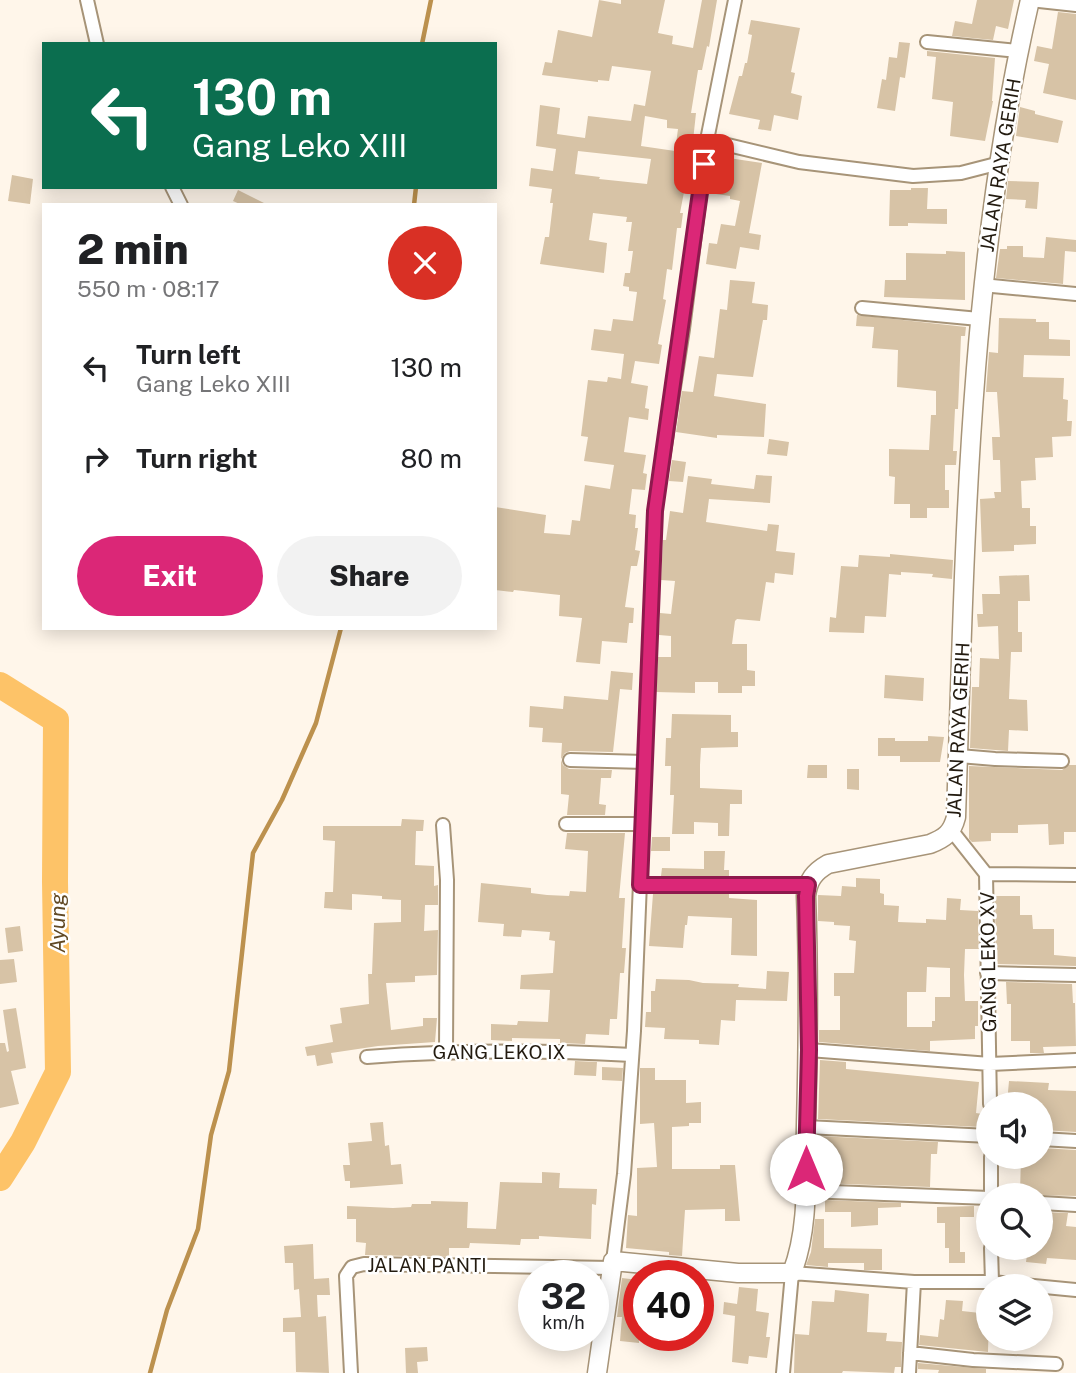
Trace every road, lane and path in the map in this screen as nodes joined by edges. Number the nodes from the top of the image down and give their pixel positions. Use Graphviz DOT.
graph roads {
  1 [pos="87,0"];
  2 [pos="735,0"];
  3 [pos="1030,0"];
  4 [pos="1076,5"];
  5 [pos="97,42"];
  6 [pos="928,42"];
  7 [pos="1018,51"];
  8 [pos="707,140"];
  9 [pos="1000,163"];
  10 [pos="982,285"];
  11 [pos="1076,294"];
  12 [pos="862,308"];
  13 [pos="979,318"];
  14 [pos="959,756"];
  15 [pos="570,760"];
  16 [pos="1062,761"];
  17 [pos="645,762"];
  18 [pos="566,824"];
  19 [pos="643,824"];
  20 [pos="443,825"];
  21 [pos="952,831"];
  22 [pos="986,874"];
  23 [pos="1076,875"];
  24 [pos="640,885"];
  25 [pos="808,885"];
  26 [pos="987,973"];
  27 [pos="1076,975"];
  28 [pos="809,1050"];
  29 [pos="446,1051"];
  30 [pos="632,1055"];
  31 [pos="367,1057"];
  32 [pos="1076,1060"];
  33 [pos="990,1064"];
  34 [pos="990,1092"];
  35 [pos="806,1127"];
  36 [pos="976,1135"];
  37 [pos="1053,1140"];
  38 [pos="1076,1141"];
  39 [pos="806,1191"];
  40 [pos="976,1197"];
  41 [pos="1053,1204"];
  42 [pos="1076,1205"];
  43 [pos="612,1264"];
  44 [pos="792,1273"];
  45 [pos="914,1282"];
  46 [pos="976,1282"];
  47 [pos="1053,1288"];
  48 [pos="1076,1290"];
  49 [pos="910,1353"];
  50 [pos="1056,1364"];
  51 [pos="351,1373"];
  52 [pos="597,1373"];
  53 [pos="783,1373"];
  54 [pos="909,1373"];
  1 -- 5 [label="street"];
  2 -- 8 [label="street"];
  3 -- 4 [label="street"];
  3 -- 7 [label="street, JALAN RAYA GERIH"];
  6 -- 7 [label="street"];
  7 -- 9 [label="street, JALAN RAYA GERIH"];
  8 -- 9 [label="street"];
  8 -- 17 [label="street"];
  9 -- 10 [label="street, JALAN RAYA GERIH"];
  10 -- 11 [label="street"];
  10 -- 13 [label="street, JALAN RAYA GERIH"];
  12 -- 13 [label="street"];
  13 -- 14 [label="street, JALAN RAYA GERIH"];
  14 -- 16 [label="street"];
  14 -- 21 [label="street, JALAN RAYA GERIH"];
  15 -- 17 [label="street"];
  17 -- 19 [label="street"];
  18 -- 19 [label="street"];
  19 -- 24 [label="street"];
  20 -- 29 [label="street"];
  21 -- 22 [label="street, GANG LEKO XV"];
  21 -- 25 [label="street, JALAN RAYA GERIH"];
  22 -- 23 [label="street"];
  22 -- 26 [label="street, GANG LEKO XV"];
  24 -- 25 [label="street"];
  24 -- 30 [label="street"];
  25 -- 28 [label="street"];
  26 -- 27 [label="street"];
  26 -- 33 [label="street, GANG LEKO XV"];
  28 -- 33 [label="street"];
  28 -- 35 [label="street"];
  29 -- 30 [label="street, GANG LEKO IX"];
  29 -- 31 [label="street, GANG LEKO IX"];
  30 -- 43 [label="street"];
  32 -- 33 [label="street"];
  33 -- 34 [label="street, GANG LEKO XV"];
  35 -- 36 [label="street"];
  35 -- 39 [label="street"];
  37 -- 38 [label="street"];
  39 -- 40 [label="street"];
  39 -- 44 [label="street"];
  41 -- 42 [label="street"];
  43 -- 44 [label="street"];
  43 -- 51 [label="street, JALAN PANTI"];
  43 -- 52 [label="street"];
  44 -- 45 [label="street"];
  44 -- 53 [label="street"];
  45 -- 46 [label="street"];
  45 -- 49 [label="street"];
  47 -- 48 [label="street"];
  49 -- 50 [label="street"];
  49 -- 54 [label="street"];
}
